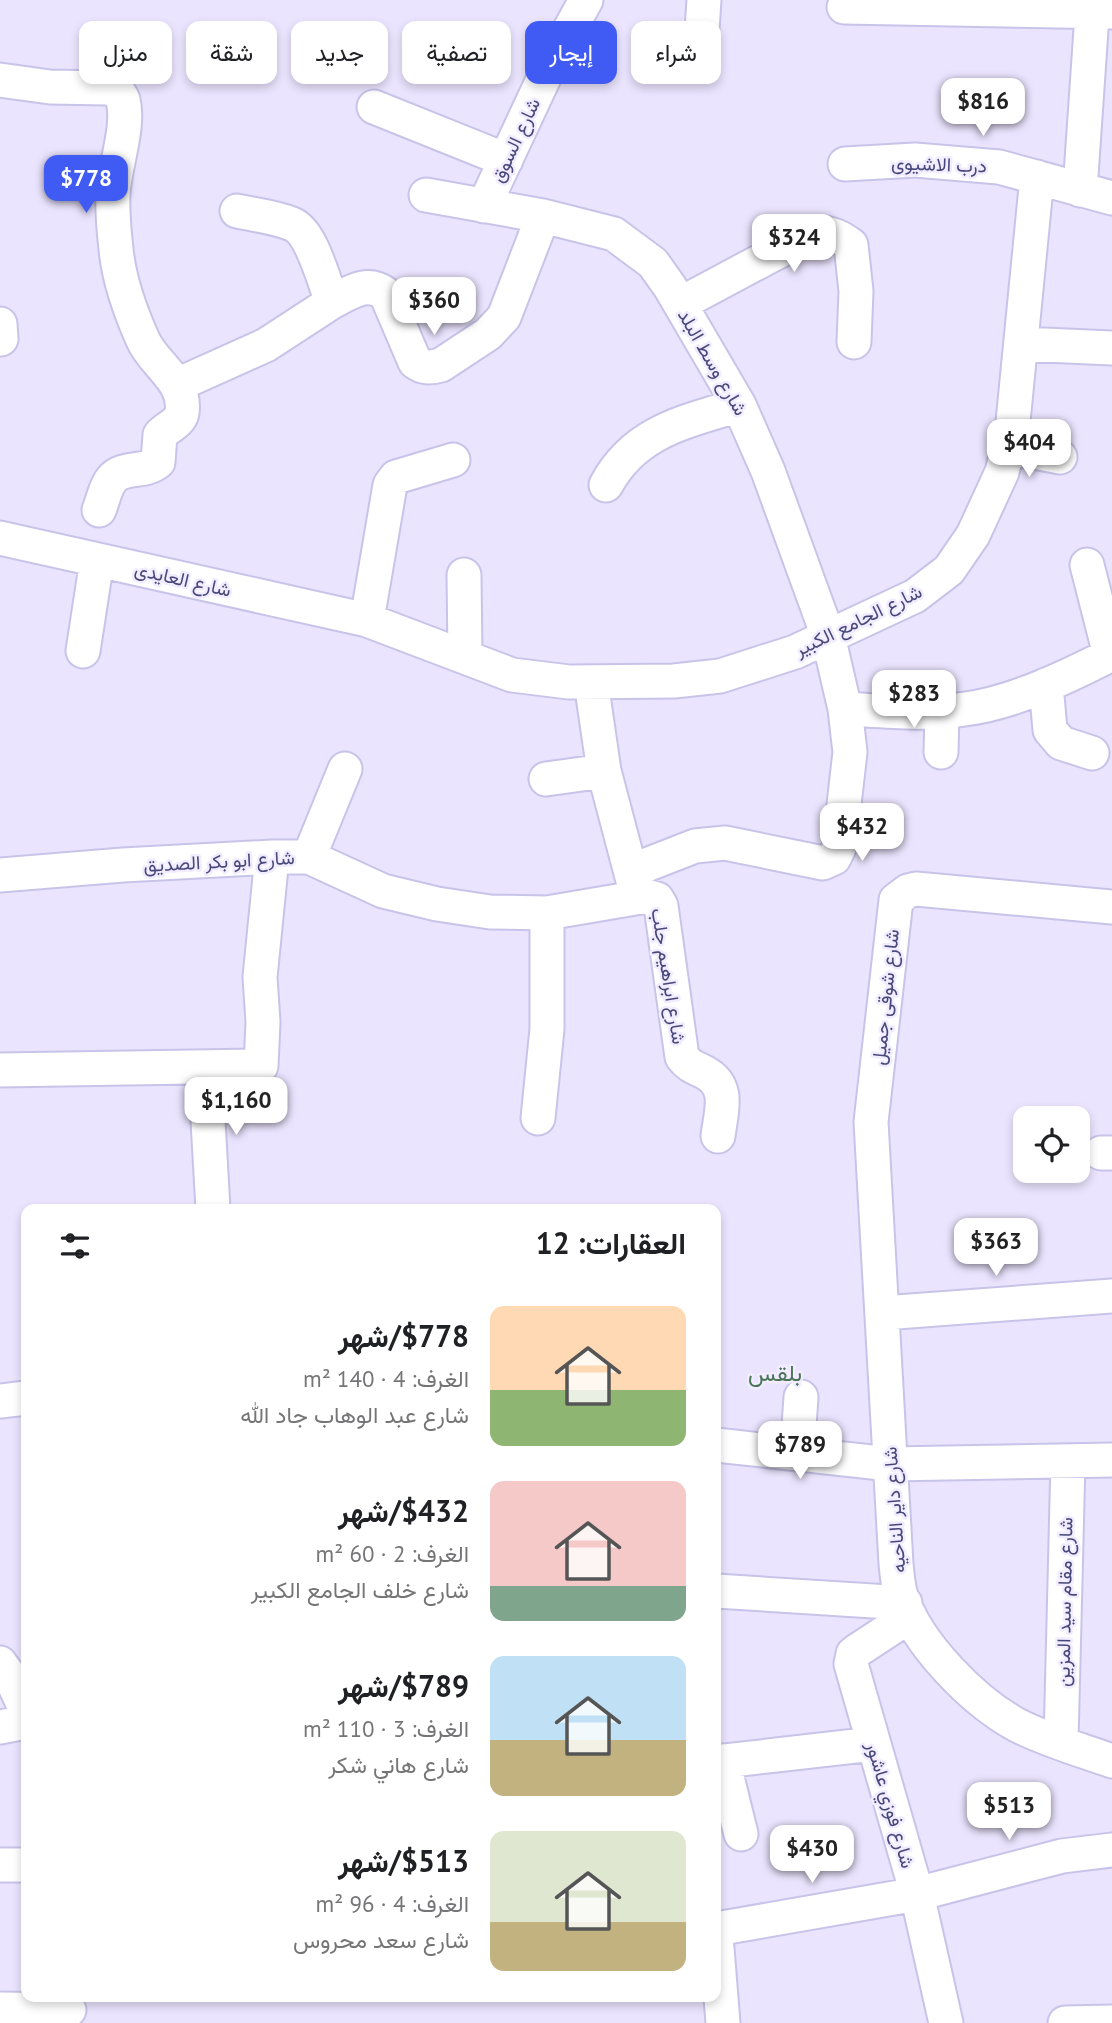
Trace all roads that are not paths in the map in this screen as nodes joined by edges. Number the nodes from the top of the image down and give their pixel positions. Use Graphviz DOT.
graph roads {
  1 [pos="586,0"];
  2 [pos="704,0"];
  3 [pos="844,7"];
  4 [pos="1099,8"];
  5 [pos="703,21"];
  6 [pos="0,80"];
  7 [pos="374,107"];
  8 [pos="506,160"];
  9 [pos="845,164"];
  10 [pos="1037,177"];
  11 [pos="1080,190"];
  12 [pos="426,195"];
  13 [pos="1112,198"];
  14 [pos="484,206"];
  15 [pos="237,211"];
  16 [pos="543,216"];
  17 [pos="332,302"];
  18 [pos="680,304"];
  19 [pos="0,324"];
  20 [pos="1,339"];
  21 [pos="854,342"];
  22 [pos="1022,344"];
  23 [pos="1112,348"];
  24 [pos="177,385"];
  25 [pos="739,404"];
  26 [pos="1008,447"];
  27 [pos="1060,457"];
  28 [pos="453,460"];
  29 [pos="606,485"];
  30 [pos="99,510"];
  31 [pos="0,538"];
  32 [pos="97,560"];
  33 [pos="1087,565"];
  34 [pos="464,575"];
  35 [pos="367,620"];
  36 [pos="828,636"];
  37 [pos="83,651"];
  38 [pos="465,655"];
  39 [pos="1111,655"];
  40 [pos="591,682"];
  41 [pos="1046,685"];
  42 [pos="845,709"];
  43 [pos="942,711"];
  44 [pos="941,752"];
  45 [pos="1092,753"];
  46 [pos="345,769"];
  47 [pos="604,771"];
  48 [pos="546,779"];
  49 [pos="272,857"];
  50 [pos="309,857"];
  51 [pos="0,875"];
  52 [pos="634,884"];
  53 [pos="1112,907"];
  54 [pos="547,913"];
  55 [pos="205,1068"];
  56 [pos="0,1070"];
  57 [pos="538,1118"];
  58 [pos="718,1136"];
  59 [pos="213,1204"];
  60 [pos="1112,1296"];
  61 [pos="883,1313"];
  62 [pos="801,1397"];
  63 [pos="21,1399"];
  64 [pos="0,1401"];
  65 [pos="721,1446"];
  66 [pos="797,1454"];
  67 [pos="1112,1460"];
  68 [pos="1068,1461"];
  69 [pos="890,1464"];
  70 [pos="721,1591"];
  71 [pos="908,1610"];
  72 [pos="21,1723"];
  73 [pos="0,1727"];
  74 [pos="1061,1742"];
  75 [pos="873,1744"];
  76 [pos="721,1761"];
  77 [pos="1112,1762"];
  78 [pos="721,1768"];
  79 [pos="741,1834"];
  80 [pos="1112,1850"];
  81 [pos="0,1865"];
  82 [pos="21,1865"];
  83 [pos="917,1894"];
  84 [pos="721,1927"];
  85 [pos="721,1998"];
  86 [pos="0,2010"];
  87 [pos="69,2010"];
  88 [pos="1112,2022"];
  89 [pos="723,2023"];
  90 [pos="946,2023"];
  91 [pos="1065,2023"];
  1 -- 8 [label="street, شارع السوق"];
  2 -- 5 [label="street"];
  3 -- 4 [label="street"];
  4 -- 11 [label="street"];
  6 -- 24 [label="street"];
  7 -- 8 [label="street"];
  8 -- 14 [label="street, شارع السوق"];
  9 -- 10 [label="street, درب الاشيوى"];
  10 -- 11 [label="street, درب الاشيوى"];
  10 -- 22 [label="street, شارع الجامع الكبير"];
  11 -- 13 [label="street, درب الاشيوى"];
  12 -- 14 [label="street, شارع وسط البلد"];
  14 -- 16 [label="street, شارع وسط البلد"];
  15 -- 17 [label="street"];
  16 -- 17 [label="street"];
  16 -- 18 [label="street, شارع وسط البلد"];
  17 -- 24 [label="street"];
  18 -- 21 [label="street"];
  18 -- 25 [label="street, شارع وسط البلد"];
  19 -- 20 [label="street"];
  22 -- 23 [label="street"];
  22 -- 26 [label="street, شارع الجامع الكبير"];
  24 -- 30 [label="street"];
  25 -- 29 [label="street"];
  25 -- 36 [label="street, شارع وسط البلد"];
  26 -- 27 [label="street"];
  26 -- 36 [label="street, شارع الجامع الكبير"];
  28 -- 35 [label="street"];
  31 -- 32 [label="street, شارع العايدى"];
  32 -- 35 [label="street, شارع العايدى"];
  32 -- 37 [label="street"];
  33 -- 39 [label="street"];
  34 -- 38 [label="street"];
  35 -- 38 [label="street, شارع الجامع الكبير"];
  36 -- 40 [label="street, شارع الجامع الكبير"];
  36 -- 42 [label="street, شارع وسط البلد"];
  38 -- 40 [label="street, شارع الجامع الكبير"];
  39 -- 41 [label="street"];
  40 -- 47 [label="street"];
  41 -- 43 [label="street"];
  41 -- 45 [label="street"];
  42 -- 43 [label="street"];
  42 -- 52 [label="street, شارع ابو بكر الصديق"];
  43 -- 44 [label="street"];
  46 -- 50 [label="street"];
  47 -- 48 [label="street"];
  47 -- 52 [label="street"];
  49 -- 50 [label="street, شارع ابو بكر الصديق"];
  49 -- 51 [label="street, شارع ابو بكر الصديق"];
  49 -- 55 [label="street"];
  50 -- 54 [label="street, شارع ابو بكر الصديق"];
  52 -- 54 [label="street, شارع ابو بكر الصديق"];
  52 -- 58 [label="street, شارع ابراهيم جلب"];
  53 -- 61 [label="street, شارع شوقى جميل"];
  54 -- 57 [label="street"];
  55 -- 56 [label="street"];
  55 -- 59 [label="street"];
  60 -- 61 [label="street"];
  61 -- 69 [label="street, شارع داير الناحيه"];
  62 -- 66 [label="street"];
  63 -- 64 [label="street"];
  65 -- 66 [label="street"];
  66 -- 69 [label="street"];
  67 -- 68 [label="street"];
  68 -- 69 [label="street"];
  68 -- 74 [label="street, شارع مقام سيد المزين"];
  69 -- 71 [label="street, شارع داير الناحيه"];
  70 -- 71 [label="street"];
  71 -- 74 [label="street, شارع داير الناحيه"];
  71 -- 75 [label="street, شارع فوزي عاشور"];
  72 -- 73 [label="street"];
  74 -- 77 [label="street, شارع داير الناحيه"];
  75 -- 76 [label="street"];
  75 -- 83 [label="street, شارع فوزي عاشور"];
  78 -- 79 [label="street"];
  80 -- 83 [label="street"];
  81 -- 82 [label="street"];
  83 -- 84 [label="street"];
  83 -- 90 [label="street, شارع فوزي عاشور"];
  85 -- 89 [label="street"];
  86 -- 87 [label="street"];
  88 -- 91 [label="street"];
}
